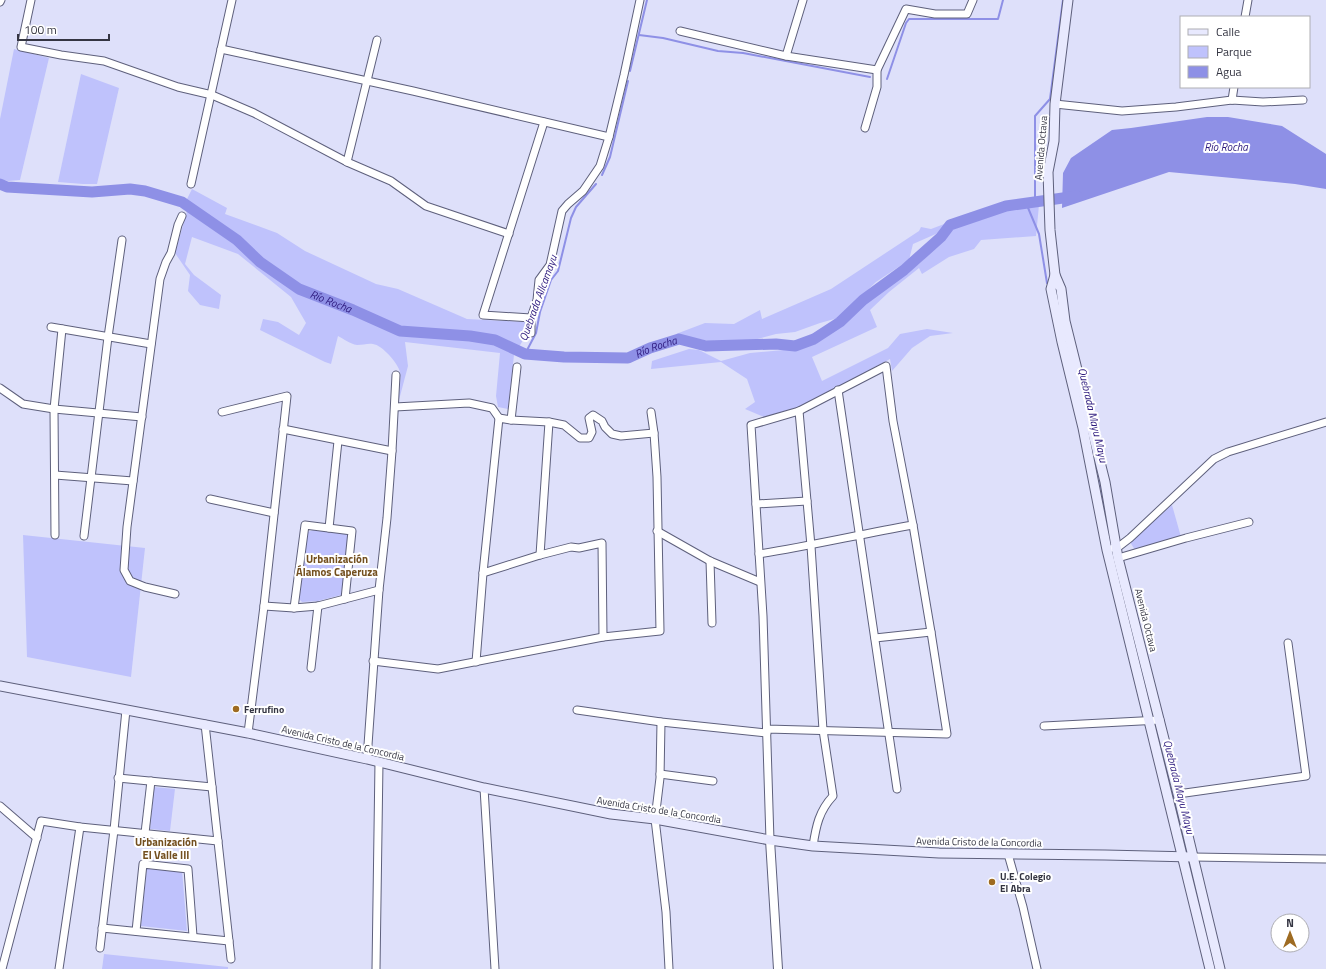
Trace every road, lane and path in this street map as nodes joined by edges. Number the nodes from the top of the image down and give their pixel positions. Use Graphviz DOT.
graph roads {
  1 [pos="31,0"];
  2 [pos="232,0"];
  3 [pos="640,0"];
  4 [pos="803,0"];
  5 [pos="973,0"];
  6 [pos="1068,0"];
  7 [pos="1248,0"];
  8 [pos="1245,16"];
  9 [pos="680,31"];
  10 [pos="376,40"];
  11 [pos="222,49"];
  12 [pos="786,56"];
  13 [pos="877,70"];
  14 [pos="367,81"];
  15 [pos="1234,88"];
  16 [pos="212,95"];
  17 [pos="1232,100"];
  18 [pos="1303,100"];
  19 [pos="1055,104"];
  20 [pos="544,122"];
  21 [pos="865,128"];
  22 [pos="609,137"];
  23 [pos="347,162"];
  24 [pos="191,184"];
  25 [pos="182,216"];
  26 [pos="509,234"];
  27 [pos="122,240"];
  28 [pos="1055,275"];
  29 [pos="531,318"];
  30 [pos="51,327"];
  31 [pos="62,329"];
  32 [pos="531,332"];
  33 [pos="108,337"];
  34 [pos="151,344"];
  35 [pos="517,367"];
  36 [pos="396,375"];
  37 [pos="0,388"];
  38 [pos="838,390"];
  39 [pos="395,407"];
  40 [pos="54,409"];
  41 [pos="799,411"];
  42 [pos="98,412"];
  43 [pos="222,412"];
  44 [pos="651,412"];
  45 [pos="142,417"];
  46 [pos="499,418"];
  47 [pos="511,420"];
  48 [pos="549,422"];
  49 [pos="1326,422"];
  50 [pos="283,429"];
  51 [pos="654,433"];
  52 [pos="338,441"];
  53 [pos="392,451"];
  54 [pos="55,475"];
  55 [pos="91,478"];
  56 [pos="133,481"];
  57 [pos="210,499"];
  58 [pos="807,501"];
  59 [pos="756,504"];
  60 [pos="274,513"];
  61 [pos="1249,522"];
  62 [pos="913,525"];
  63 [pos="329,528"];
  64 [pos="657,531"];
  65 [pos="860,534"];
  66 [pos="55,535"];
  67 [pos="84,536"];
  68 [pos="811,546"];
  69 [pos="1117,548"];
  70 [pos="1107,550"];
  71 [pos="759,554"];
  72 [pos="540,555"];
  73 [pos="1118,558"];
  74 [pos="710,561"];
  75 [pos="483,573"];
  76 [pos="760,582"];
  77 [pos="378,590"];
  78 [pos="175,594"];
  79 [pos="345,599"];
  80 [pos="264,606"];
  81 [pos="318,606"];
  82 [pos="294,608"];
  83 [pos="712,623"];
  84 [pos="931,632"];
  85 [pos="604,637"];
  86 [pos="875,638"];
  87 [pos="1288,643"];
  88 [pos="373,661"];
  89 [pos="476,662"];
  90 [pos="311,668"];
  91 [pos="0,686"];
  92 [pos="126,710"];
  93 [pos="577,710"];
  94 [pos="1160,720"];
  95 [pos="1150,721"];
  96 [pos="661,722"];
  97 [pos="205,724"];
  98 [pos="1044,726"];
  99 [pos="823,730"];
  100 [pos="767,731"];
  101 [pos="888,731"];
  102 [pos="248,733"];
  103 [pos="367,759"];
  104 [pos="379,762"];
  105 [pos="660,774"];
  106 [pos="118,778"];
  107 [pos="151,781"];
  108 [pos="713,781"];
  109 [pos="212,787"];
  110 [pos="484,788"];
  111 [pos="897,789"];
  112 [pos="1178,794"];
  113 [pos="0,806"];
  114 [pos="655,819"];
  115 [pos="80,827"];
  116 [pos="114,830"];
  117 [pos="145,833"];
  118 [pos="37,838"];
  119 [pos="770,840"];
  120 [pos="218,841"];
  121 [pos="813,846"];
  122 [pos="1008,854"];
  123 [pos="1183,857"];
  124 [pos="1193,857"];
  125 [pos="1326,859"];
  126 [pos="102,928"];
  127 [pos="136,931"];
  128 [pos="193,936"];
  129 [pos="229,941"];
  130 [pos="100,948"];
  131 [pos="231,959"];
  132 [pos="1,969"];
  133 [pos="59,969"];
  134 [pos="376,969"];
  135 [pos="495,969"];
  136 [pos="670,969"];
  137 [pos="778,969"];
  138 [pos="1037,969"];
  139 [pos="1210,969"];
  140 [pos="1220,969"];
  1 -- 16 [label="street"];
  2 -- 11 [label="street"];
  3 -- 22 [label="street"];
  4 -- 12 [label="street"];
  5 -- 13 [label="street"];
  6 -- 19 [label="main road, Avenida Octava"];
  7 -- 8 [label="street"];
  9 -- 12 [label="street"];
  10 -- 14 [label="street"];
  11 -- 14 [label="street"];
  11 -- 16 [label="street"];
  12 -- 13 [label="street"];
  13 -- 21 [label="street"];
  14 -- 20 [label="street"];
  14 -- 23 [label="street"];
  15 -- 17 [label="street"];
  16 -- 23 [label="street"];
  16 -- 24 [label="street"];
  17 -- 18 [label="street"];
  17 -- 19 [label="street"];
  19 -- 28 [label="main road, Avenida Octava"];
  20 -- 22 [label="street"];
  20 -- 26 [label="street"];
  22 -- 29 [label="street"];
  23 -- 26 [label="street"];
  25 -- 34 [label="street"];
  26 -- 29 [label="street"];
  27 -- 33 [label="street"];
  28 -- 69 [label="main road, Avenida Octava"];
  28 -- 70 [label="main road, Avenida Octava"];
  29 -- 32 [label="street"];
  30 -- 31 [label="street"];
  31 -- 33 [label="street"];
  31 -- 40 [label="street"];
  33 -- 34 [label="street"];
  33 -- 42 [label="street"];
  34 -- 45 [label="street"];
  35 -- 47 [label="street"];
  36 -- 39 [label="street"];
  37 -- 40 [label="street"];
  38 -- 41 [label="street"];
  38 -- 62 [label="street"];
  38 -- 65 [label="street"];
  39 -- 46 [label="street"];
  39 -- 53 [label="street"];
  40 -- 42 [label="street"];
  40 -- 54 [label="street"];
  41 -- 58 [label="street"];
  41 -- 59 [label="street"];
  42 -- 45 [label="street"];
  42 -- 55 [label="street"];
  43 -- 50 [label="street"];
  44 -- 51 [label="street"];
  45 -- 56 [label="street"];
  46 -- 47 [label="street"];
  46 -- 75 [label="street"];
  47 -- 48 [label="street"];
  48 -- 51 [label="street"];
  48 -- 72 [label="street"];
  49 -- 69 [label="street"];
  50 -- 52 [label="street"];
  50 -- 60 [label="street"];
  51 -- 64 [label="street"];
  52 -- 53 [label="street"];
  52 -- 63 [label="street"];
  53 -- 77 [label="street"];
  54 -- 55 [label="street"];
  54 -- 66 [label="street"];
  55 -- 56 [label="street"];
  55 -- 67 [label="street"];
  56 -- 78 [label="street"];
  57 -- 60 [label="street"];
  58 -- 59 [label="street"];
  58 -- 68 [label="street"];
  59 -- 71 [label="street"];
  60 -- 80 [label="street"];
  61 -- 73 [label="street"];
  62 -- 65 [label="street"];
  62 -- 84 [label="street"];
  63 -- 79 [label="street"];
  63 -- 82 [label="street"];
  64 -- 74 [label="street"];
  64 -- 85 [label="street"];
  65 -- 68 [label="street"];
  65 -- 86 [label="street"];
  68 -- 71 [label="street"];
  68 -- 99 [label="street"];
  69 -- 70 [label="street"];
  69 -- 73 [label="main road, Avenida Octava"];
  70 -- 95 [label="main road, Avenida Octava"];
  71 -- 76 [label="street"];
  72 -- 75 [label="street"];
  72 -- 85 [label="street"];
  73 -- 94 [label="main road, Avenida Octava"];
  74 -- 76 [label="street"];
  74 -- 83 [label="street"];
  75 -- 89 [label="street"];
  76 -- 100 [label="street"];
  77 -- 79 [label="street"];
  77 -- 88 [label="street"];
  79 -- 81 [label="street"];
  80 -- 82 [label="street"];
  80 -- 102 [label="street"];
  81 -- 82 [label="street"];
  81 -- 90 [label="street"];
  84 -- 86 [label="street"];
  84 -- 101 [label="street"];
  85 -- 89 [label="street"];
  86 -- 101 [label="street"];
  87 -- 112 [label="street"];
  88 -- 89 [label="street"];
  88 -- 103 [label="street"];
  91 -- 92 [label="main road, Avenida Cristo de la Concordia"];
  92 -- 97 [label="main road, Avenida Cristo de la Concordia"];
  92 -- 106 [label="street"];
  93 -- 96 [label="street"];
  94 -- 95 [label="street"];
  94 -- 112 [label="main road, Avenida Octava"];
  95 -- 98 [label="street"];
  95 -- 123 [label="main road, Avenida Octava"];
  96 -- 100 [label="street"];
  96 -- 105 [label="street"];
  97 -- 102 [label="main road, Avenida Cristo de la Concordia"];
  97 -- 109 [label="street"];
  99 -- 100 [label="street"];
  99 -- 101 [label="street"];
  99 -- 121 [label="street"];
  100 -- 119 [label="street"];
  101 -- 111 [label="street"];
  102 -- 103 [label="main road, Avenida Cristo de la Concordia"];
  103 -- 104 [label="main road, Avenida Cristo de la Concordia"];
  104 -- 110 [label="main road, Avenida Cristo de la Concordia"];
  104 -- 134 [label="street"];
  105 -- 108 [label="street"];
  105 -- 114 [label="street"];
  106 -- 107 [label="street"];
  106 -- 116 [label="street"];
  107 -- 109 [label="street"];
  107 -- 117 [label="street"];
  109 -- 120 [label="street"];
  110 -- 114 [label="main road, Avenida Cristo de la Concordia"];
  110 -- 135 [label="street"];
  112 -- 124 [label="main road, Avenida Octava"];
  113 -- 118 [label="street"];
  114 -- 119 [label="main road, Avenida Cristo de la Concordia"];
  114 -- 136 [label="street"];
  115 -- 116 [label="street"];
  115 -- 118 [label="street"];
  115 -- 133 [label="street"];
  116 -- 117 [label="street"];
  116 -- 126 [label="street"];
  117 -- 120 [label="street"];
  118 -- 132 [label="street"];
  119 -- 121 [label="main road, Avenida Cristo de la Concordia"];
  119 -- 137 [label="street"];
  120 -- 129 [label="street"];
  121 -- 122 [label="main road, Avenida Cristo de la Concordia"];
  122 -- 123 [label="main road, Avenida Cristo de la Concordia"];
  122 -- 138 [label="street"];
  123 -- 124 [label="main road, Avenida Cristo de la Concordia"];
  123 -- 139 [label="main road, Avenida Octava"];
  124 -- 125 [label="street, Avenida Cristo de la Concordia"];
  124 -- 140 [label="main road, Avenida Octava"];
  126 -- 127 [label="street"];
  126 -- 130 [label="street"];
  127 -- 128 [label="street"];
  127 -- 128 [label="street"];
  128 -- 129 [label="street"];
  129 -- 131 [label="street"];
}
